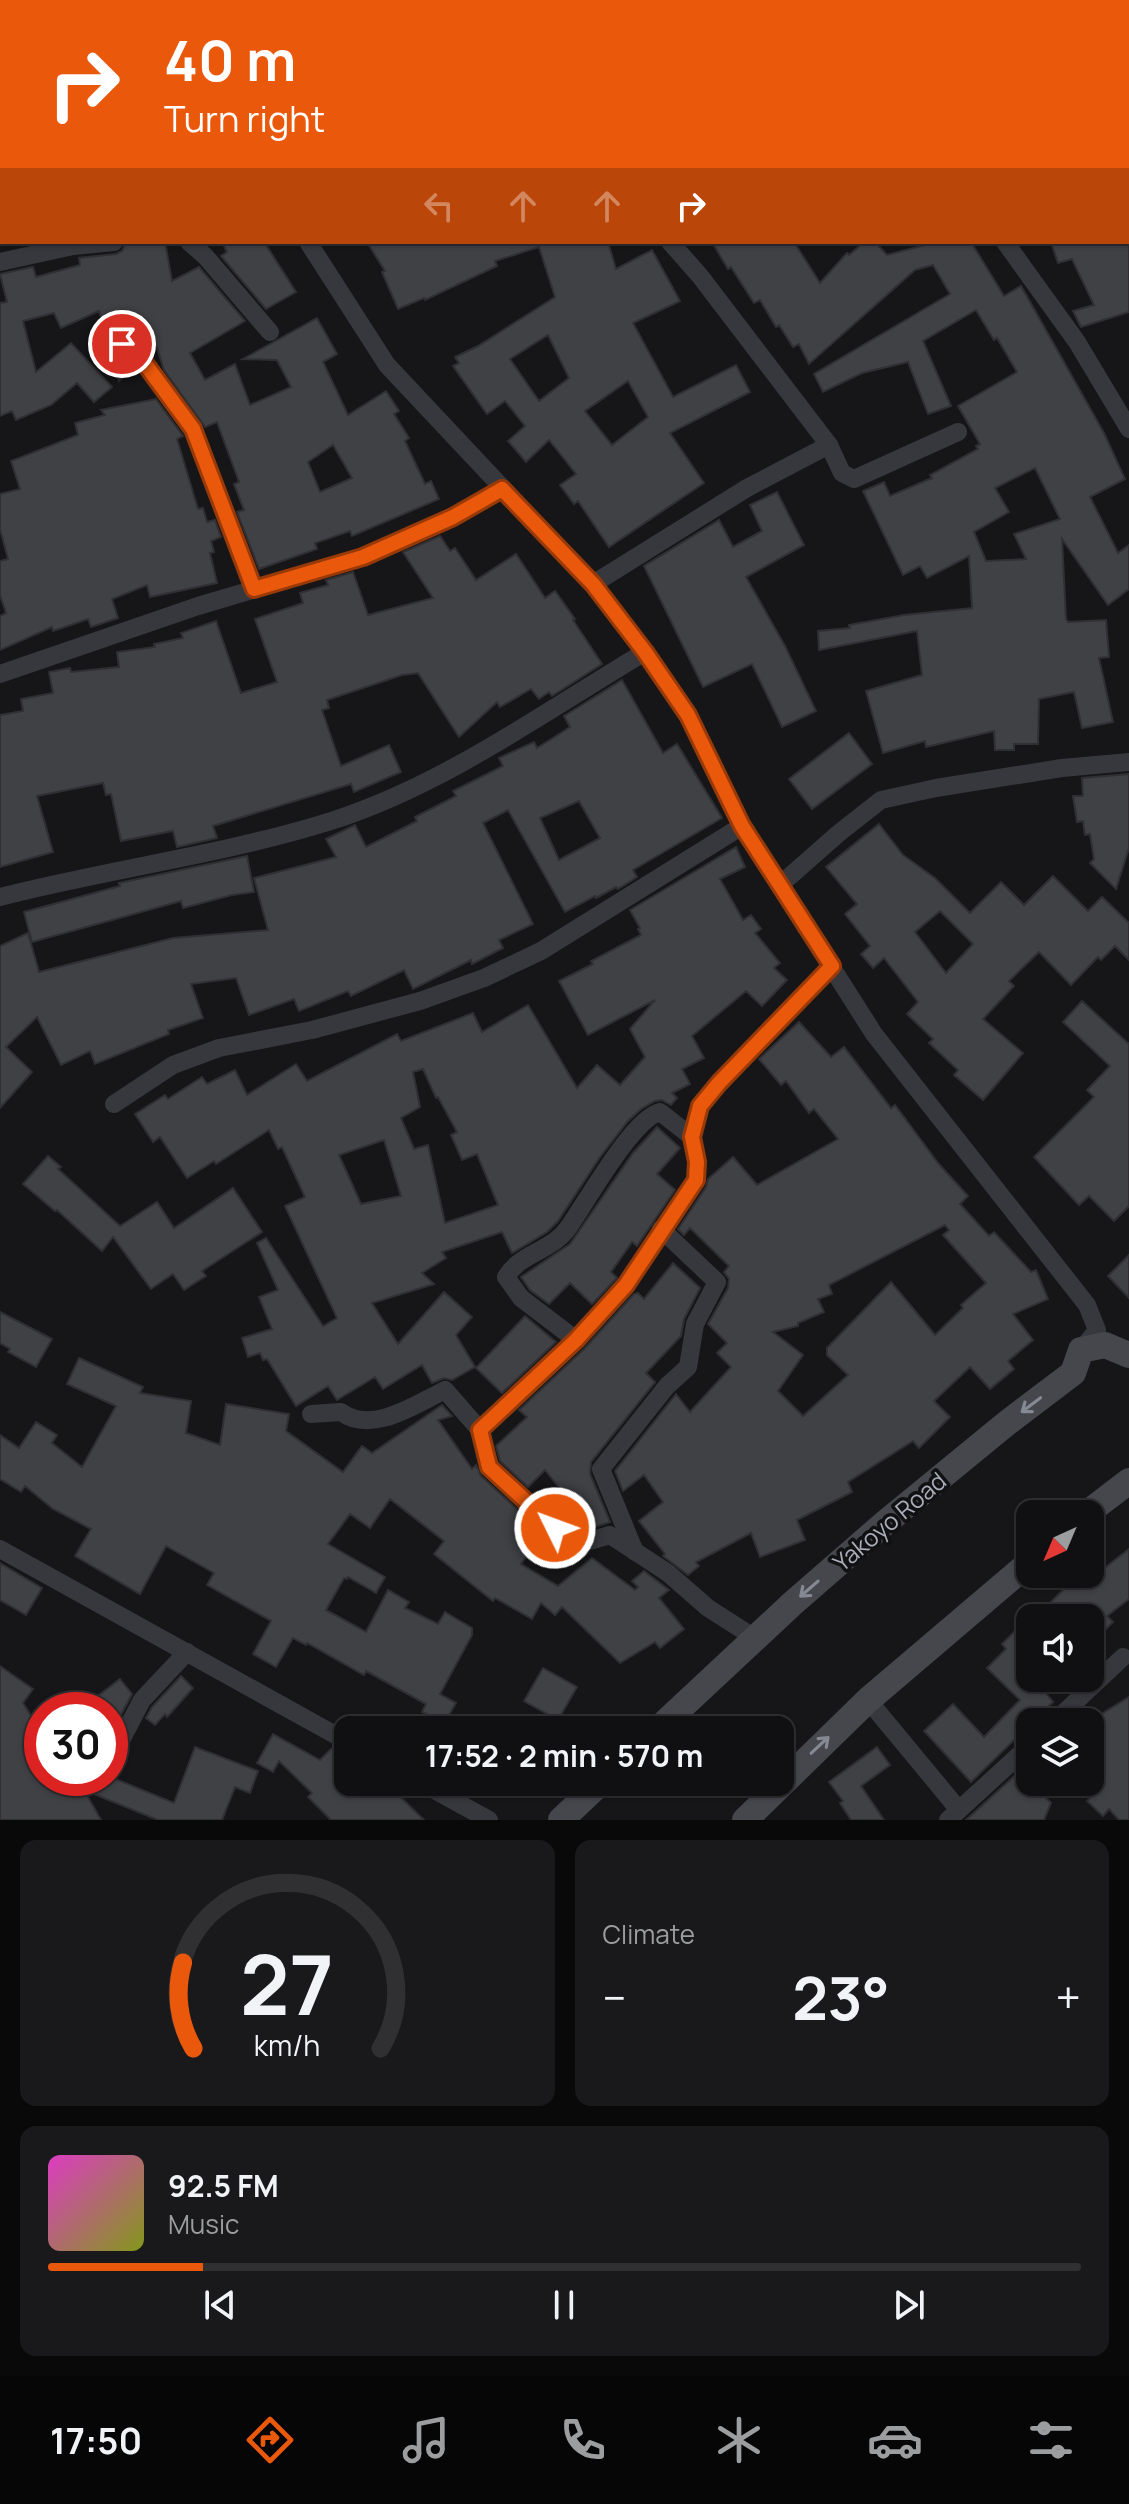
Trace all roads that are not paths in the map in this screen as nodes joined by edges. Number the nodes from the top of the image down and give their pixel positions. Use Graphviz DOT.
graph roads {
  1 [pos="94,244"];
  2 [pos="191,244"];
  3 [pos="309,244"];
  4 [pos="672,244"];
  5 [pos="1006,244"];
  6 [pos="0,262"];
  7 [pos="270,332"];
  8 [pos="122,344"];
  9 [pos="1129,429"];
  10 [pos="958,432"];
  11 [pos="829,445"];
  12 [pos="502,489"];
  13 [pos="593,584"];
  14 [pos="254,589"];
  15 [pos="645,652"];
  16 [pos="0,674"];
  17 [pos="1129,762"];
  18 [pos="742,826"];
  19 [pos="781,884"];
  20 [pos="0,897"];
  21 [pos="832,966"];
  22 [pos="114,1104"];
  23 [pos="692,1137"];
  24 [pos="661,1229"];
  25 [pos="576,1340"];
  26 [pos="1081,1350"];
  27 [pos="1129,1355"];
  28 [pos="311,1414"];
  29 [pos="480,1430"];
  30 [pos="1129,1481"];
  31 [pos="1104,1500"];
  32 [pos="0,1549"];
  33 [pos="635,1552"];
  34 [pos="1016,1574"];
  35 [pos="755,1638"];
  36 [pos="187,1652"];
  37 [pos="1123,1657"];
  38 [pos="868,1700"];
  39 [pos="1069,1708"];
  40 [pos="672,1716"];
  41 [pos="128,1727"];
  42 [pos="334,1734"];
  43 [pos="1016,1758"];
  44 [pos="445,1796"];
  45 [pos="586,1796"];
  46 [pos="954,1815"];
  47 [pos="489,1820"];
  48 [pos="561,1820"];
  49 [pos="745,1820"];
  1 -- 6 [label="street"];
  2 -- 7 [label="street"];
  3 -- 12 [label="street"];
  4 -- 11 [label="street"];
  5 -- 9 [label="street"];
  8 -- 14 [label="street"];
  10 -- 11 [label="street"];
  11 -- 13 [label="street"];
  12 -- 13 [label="street"];
  12 -- 14 [label="street"];
  13 -- 15 [label="street"];
  14 -- 16 [label="street"];
  15 -- 18 [label="street"];
  15 -- 20 [label="street"];
  17 -- 19 [label="street"];
  18 -- 19 [label="street"];
  18 -- 22 [label="street"];
  19 -- 21 [label="street"];
  21 -- 23 [label="street"];
  21 -- 26 [label="street"];
  23 -- 24 [label="street"];
  23 -- 25 [label="street"];
  24 -- 25 [label="street"];
  24 -- 33 [label="street"];
  25 -- 29 [label="street"];
  26 -- 27 [label="main road"];
  26 -- 35 [label="main road, Yakoyo Road, one-way"];
  28 -- 29 [label="street"];
  29 -- 33 [label="street"];
  30 -- 31 [label="main road"];
  32 -- 36 [label="street"];
  33 -- 35 [label="street"];
  34 -- 38 [label="main road"];
  35 -- 40 [label="main road, Yakoyo Road"];
  36 -- 41 [label="street"];
  36 -- 42 [label="street"];
  37 -- 39 [label="street"];
  38 -- 46 [label="street"];
  49 -- 38 [label="main road, one-way"];
  43 -- 46 [label="street"];
  44 -- 47 [label="street"];
  45 -- 48 [label="main road"];
}
